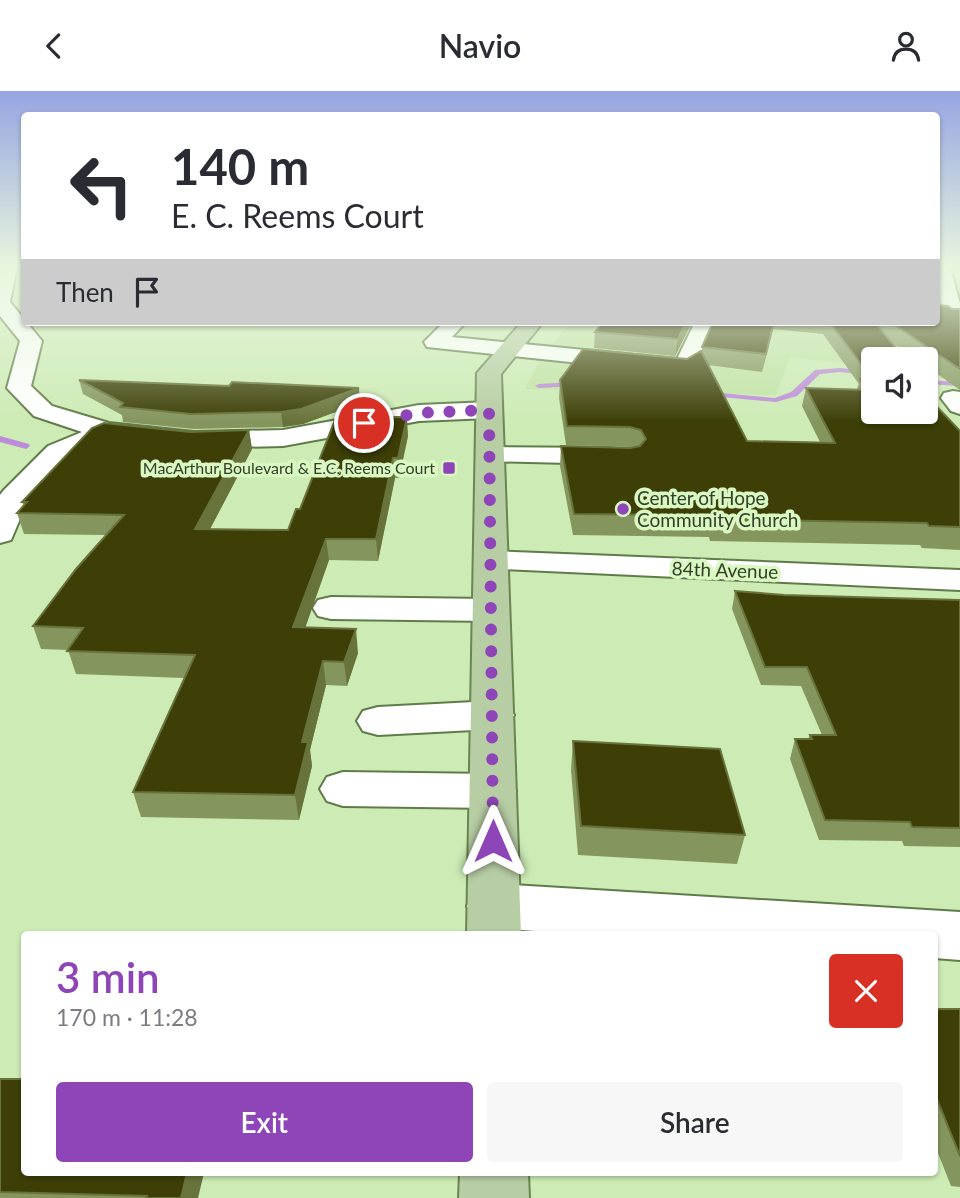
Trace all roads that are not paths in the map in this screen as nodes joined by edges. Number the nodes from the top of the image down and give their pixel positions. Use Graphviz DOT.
graph roads {
  1 [pos="13,319"];
  2 [pos="452,326"];
  3 [pos="530,326"];
  4 [pos="703,326"];
  5 [pos="508,351"];
  6 [pos="489,410"];
  7 [pos="106,431"];
  8 [pos="491,455"];
  9 [pos="627,457"];
  10 [pos="0,533"];
  11 [pos="491,561"];
  12 [pos="960,580"];
  13 [pos="331,608"];
  14 [pos="491,610"];
  15 [pos="493,715"];
  16 [pos="378,721"];
  17 [pos="343,789"];
  18 [pos="493,791"];
  19 [pos="494,920"];
  20 [pos="814,931"];
  21 [pos="938,935"];
  22 [pos="960,936"];
  23 [pos="494,1176"];
  24 [pos="494,1198"];
  1 -- 7 [label="street"];
  2 -- 5 [label="street"];
  3 -- 5 [label="main road"];
  4 -- 5 [label="street"];
  5 -- 6 [label="main road"];
  6 -- 7 [label="street"];
  6 -- 8 [label="main road"];
  7 -- 10 [label="street"];
  8 -- 9 [label="street"];
  8 -- 11 [label="main road"];
  11 -- 12 [label="street, 84th Avenue"];
  11 -- 14 [label="main road"];
  13 -- 14 [label="street"];
  14 -- 15 [label="main road"];
  15 -- 16 [label="street"];
  15 -- 18 [label="main road"];
  17 -- 18 [label="street"];
  18 -- 19 [label="main road"];
  19 -- 20 [label="street"];
  21 -- 22 [label="street"];
  23 -- 24 [label="main road"];
}
